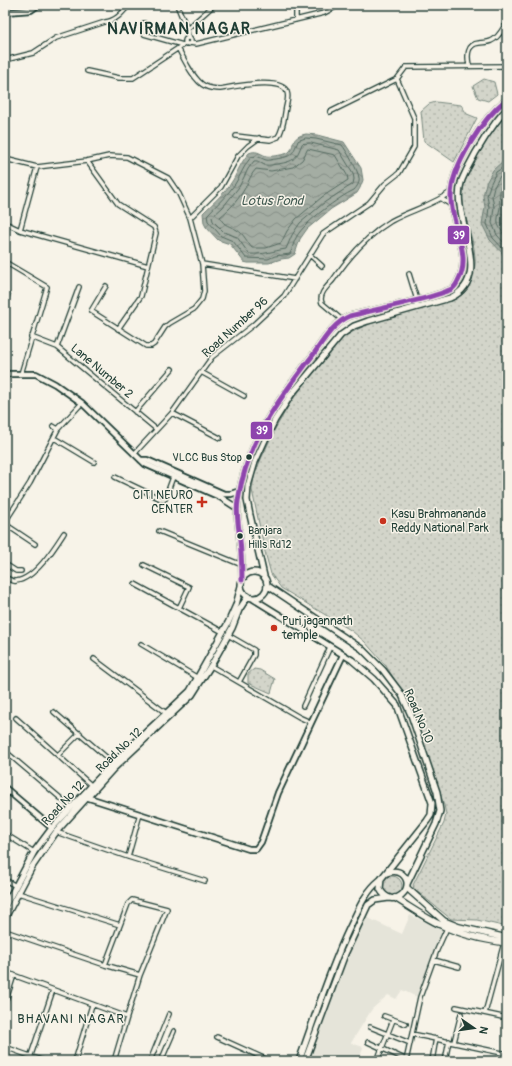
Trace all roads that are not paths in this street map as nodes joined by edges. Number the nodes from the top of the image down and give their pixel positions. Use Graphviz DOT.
graph roads {
  1 [pos="38,5"];
  2 [pos="129,5"];
  3 [pos="177,5"];
  4 [pos="214,5"];
  5 [pos="296,5"];
  6 [pos="339,5"];
  7 [pos="5,12"];
  8 [pos="296,20"];
  9 [pos="507,22"];
  10 [pos="144,23"];
  11 [pos="187,29"];
  12 [pos="187,44"];
  13 [pos="178,48"];
  14 [pos="5,60"];
  15 [pos="469,65"];
  16 [pos="507,66"];
  17 [pos="87,71"];
  18 [pos="397,79"];
  19 [pos="507,99"];
  20 [pos="507,108"];
  21 [pos="330,112"];
  22 [pos="236,136"];
  23 [pos="259,138"];
  24 [pos="5,159"];
  25 [pos="87,161"];
  26 [pos="37,167"];
  27 [pos="452,191"];
  28 [pos="442,198"];
  29 [pos="451,205"];
  30 [pos="190,218"];
  31 [pos="5,224"];
  32 [pos="20,230"];
  33 [pos="310,255"];
  34 [pos="5,262"];
  35 [pos="202,264"];
  36 [pos="148,266"];
  37 [pos="322,266"];
  38 [pos="409,274"];
  39 [pos="295,279"];
  40 [pos="106,286"];
  41 [pos="79,287"];
  42 [pos="417,300"];
  43 [pos="342,320"];
  44 [pos="118,329"];
  45 [pos="31,337"];
  46 [pos="57,347"];
  47 [pos="172,369"];
  48 [pos="300,371"];
  49 [pos="201,372"];
  50 [pos="5,374"];
  51 [pos="21,374"];
  52 [pos="306,377"];
  53 [pos="244,396"];
  54 [pos="82,403"];
  55 [pos="135,412"];
  56 [pos="172,413"];
  57 [pos="52,426"];
  58 [pos="58,429"];
  59 [pos="156,430"];
  60 [pos="54,438"];
  61 [pos="220,438"];
  62 [pos="251,450"];
  63 [pos="259,453"];
  64 [pos="134,454"];
  65 [pos="141,460"];
  66 [pos="94,462"];
  67 [pos="115,477"];
  68 [pos="173,477"];
  69 [pos="240,491"];
  70 [pos="237,508"];
  71 [pos="5,523"];
  72 [pos="159,531"];
  73 [pos="64,533"];
  74 [pos="35,544"];
  75 [pos="5,564"];
  76 [pos="144,565"];
  77 [pos="242,566"];
  78 [pos="21,570"];
  79 [pos="264,576"];
  80 [pos="5,577"];
  81 [pos="242,580"];
  82 [pos="134,584"];
  83 [pos="241,586"];
  84 [pos="268,586"];
  85 [pos="250,597"];
  86 [pos="178,608"];
  87 [pos="225,634"];
  88 [pos="141,644"];
  89 [pos="330,647"];
  90 [pos="343,655"];
  91 [pos="94,659"];
  92 [pos="211,666"];
  93 [pos="198,678"];
  94 [pos="239,682"];
  95 [pos="303,706"];
  96 [pos="54,712"];
  97 [pos="166,713"];
  98 [pos="16,718"];
  99 [pos="310,722"];
  100 [pos="80,733"];
  101 [pos="5,751"];
  102 [pos="58,755"];
  103 [pos="113,763"];
  104 [pos="92,786"];
  105 [pos="7,789"];
  106 [pos="5,797"];
  107 [pos="86,797"];
  108 [pos="71,807"];
  109 [pos="140,814"];
  110 [pos="430,815"];
  111 [pos="438,817"];
  112 [pos="54,830"];
  113 [pos="5,834"];
  114 [pos="34,852"];
  115 [pos="128,857"];
  116 [pos="387,872"];
  117 [pos="381,879"];
  118 [pos="5,880"];
  119 [pos="205,881"];
  120 [pos="16,886"];
  121 [pos="407,886"];
  122 [pos="18,893"];
  123 [pos="7,898"];
  124 [pos="393,898"];
  125 [pos="5,906"];
  126 [pos="5,918"];
  127 [pos="120,925"];
  128 [pos="447,928"];
  129 [pos="5,931"];
  130 [pos="506,941"];
  131 [pos="434,960"];
  132 [pos="105,965"];
  133 [pos="459,968"];
  134 [pos="5,972"];
  135 [pos="14,975"];
  136 [pos="140,975"];
  137 [pos="53,990"];
  138 [pos="5,1002"];
  139 [pos="92,1005"];
  140 [pos="456,1007"];
  141 [pos="485,1013"];
  142 [pos="169,1014"];
  143 [pos="461,1014"];
  144 [pos="384,1016"];
  145 [pos="126,1017"];
  146 [pos="507,1018"];
  147 [pos="393,1020"];
  148 [pos="406,1024"];
  149 [pos="370,1027"];
  150 [pos="174,1031"];
  151 [pos="412,1034"];
  152 [pos="388,1035"];
  153 [pos="216,1037"];
  154 [pos="436,1038"];
  155 [pos="449,1041"];
  156 [pos="368,1042"];
  157 [pos="454,1042"];
  158 [pos="410,1043"];
  159 [pos="5,1047"];
  160 [pos="382,1048"];
  161 [pos="505,1053"];
  162 [pos="30,1056"];
  163 [pos="406,1060"];
  164 [pos="29,1061"];
  165 [pos="44,1061"];
  166 [pos="75,1061"];
  167 [pos="114,1061"];
  168 [pos="150,1061"];
  169 [pos="161,1061"];
  170 [pos="270,1061"];
  171 [pos="299,1061"];
  172 [pos="305,1061"];
  173 [pos="376,1061"];
  174 [pos="432,1061"];
  175 [pos="445,1061"];
  176 [pos="502,1061"];
  1 -- 7 [label="street"];
  2 -- 14 [label="street"];
  3 -- 11 [label="street"];
  4 -- 11 [label="street"];
  5 -- 8 [label="street"];
  6 -- 8 [label="street"];
  8 -- 12 [label="street"];
  9 -- 15 [label="street"];
  10 -- 12 [label="street"];
  11 -- 12 [label="street"];
  12 -- 13 [label="street"];
  13 -- 17 [label="street"];
  13 -- 23 [label="street"];
  15 -- 16 [label="street"];
  15 -- 18 [label="street"];
  18 -- 21 [label="street"];
  18 -- 33 [label="street, Road Number 96"];
  19 -- 27 [label="main road"];
  20 -- 52 [label="main road"];
  22 -- 23 [label="street"];
  23 -- 30 [label="street"];
  24 -- 26 [label="street"];
  25 -- 26 [label="street"];
  25 -- 30 [label="street"];
  25 -- 36 [label="street"];
  26 -- 32 [label="street"];
  27 -- 28 [label="street"];
  27 -- 29 [label="main road"];
  28 -- 29 [label="street"];
  28 -- 43 [label="street"];
  29 -- 42 [label="main road"];
  30 -- 35 [label="street"];
  31 -- 32 [label="street"];
  32 -- 36 [label="street"];
  33 -- 37 [label="street"];
  33 -- 39 [label="street, Road Number 96"];
  34 -- 45 [label="street"];
  35 -- 39 [label="street"];
  35 -- 44 [label="street"];
  36 -- 44 [label="street"];
  38 -- 42 [label="street"];
  39 -- 49 [label="street, Road Number 96"];
  40 -- 44 [label="street"];
  41 -- 46 [label="street"];
  42 -- 43 [label="main road"];
  43 -- 48 [label="main road"];
  45 -- 46 [label="street, Lane Number 2"];
  45 -- 51 [label="street"];
  46 -- 55 [label="street, Lane Number 2"];
  47 -- 55 [label="street"];
  48 -- 52 [label="main road"];
  48 -- 62 [label="main road"];
  49 -- 53 [label="street"];
  49 -- 56 [label="street, Road Number 96"];
  50 -- 51 [label="street"];
  51 -- 54 [label="street"];
  52 -- 63 [label="main road"];
  54 -- 58 [label="street"];
  54 -- 64 [label="street"];
  55 -- 59 [label="street, Lane Number 2"];
  56 -- 59 [label="street, Road Number 96"];
  56 -- 61 [label="street"];
  57 -- 58 [label="street"];
  58 -- 60 [label="street"];
  59 -- 64 [label="street, Road Number 96"];
  60 -- 66 [label="street"];
  60 -- 71 [label="street"];
  62 -- 63 [label="main road"];
  62 -- 69 [label="main road"];
  63 -- 79 [label="main road"];
  64 -- 65 [label="street"];
  65 -- 68 [label="street"];
  65 -- 69 [label="street"];
  67 -- 68 [label="street"];
  68 -- 70 [label="street"];
  69 -- 70 [label="main road"];
  70 -- 77 [label="main road"];
  71 -- 74 [label="street"];
  72 -- 77 [label="street"];
  73 -- 80 [label="street"];
  75 -- 78 [label="street"];
  76 -- 86 [label="street"];
  77 -- 81 [label="main road"];
  79 -- 81 [label="main road"];
  79 -- 84 [label="main road"];
  81 -- 83 [label="main road"];
  82 -- 86 [label="street"];
  83 -- 85 [label="main road"];
  83 -- 87 [label="main road, Road No 12"];
  84 -- 85 [label="main road, Road No. 12"];
  84 -- 111 [label="main road, Road No 10"];
  85 -- 87 [label="main road, Road No. 12"];
  85 -- 89 [label="main road, Road No 10"];
  86 -- 87 [label="street"];
  87 -- 92 [label="main road, Road No. 12"];
  87 -- 93 [label="main road, Road No 12"];
  87 -- 94 [label="street"];
  88 -- 93 [label="street"];
  89 -- 90 [label="main road, Road No 10"];
  89 -- 95 [label="street"];
  90 -- 99 [label="street"];
  90 -- 110 [label="main road, Road No 10"];
  91 -- 97 [label="street"];
  92 -- 94 [label="street"];
  92 -- 107 [label="main road, Road No. 12"];
  93 -- 97 [label="main road, Road No 12"];
  94 -- 99 [label="street"];
  96 -- 100 [label="street"];
  97 -- 103 [label="main road, Road No 12"];
  98 -- 102 [label="street"];
  99 -- 109 [label="street"];
  100 -- 102 [label="street"];
  100 -- 103 [label="street"];
  101 -- 108 [label="street"];
  102 -- 104 [label="street"];
  103 -- 104 [label="main road, Road No 12"];
  104 -- 108 [label="main road, Road No 12"];
  105 -- 106 [label="street"];
  105 -- 112 [label="street"];
  107 -- 109 [label="street"];
  107 -- 112 [label="main road, Road No. 12"];
  108 -- 112 [label="main road, Road No 12"];
  109 -- 115 [label="street"];
  110 -- 111 [label="main road"];
  110 -- 116 [label="main road"];
  111 -- 121 [label="main road, Road No 10"];
  112 -- 114 [label="main road, Road No 12"];
  112 -- 115 [label="street"];
  112 -- 122 [label="main road, Road No. 12"];
  113 -- 114 [label="street"];
  114 -- 120 [label="main road, Road No 12"];
  115 -- 119 [label="street"];
  116 -- 117 [label="main road"];
  116 -- 121 [label="main road"];
  117 -- 124 [label="main road"];
  117 -- 171 [label="main road"];
  118 -- 120 [label="street"];
  120 -- 123 [label="main road, Road No 12"];
  121 -- 124 [label="main road"];
  121 -- 130 [label="main road"];
  122 -- 126 [label="main road, Road No. 12"];
  122 -- 127 [label="street"];
  123 -- 125 [label="main road, Road No 12"];
  124 -- 128 [label="main road"];
  124 -- 172 [label="main road"];
  127 -- 132 [label="street"];
  127 -- 136 [label="street"];
  128 -- 130 [label="main road"];
  128 -- 131 [label="street"];
  129 -- 132 [label="street"];
  130 -- 141 [label="street"];
  131 -- 133 [label="street"];
  131 -- 151 [label="street"];
  132 -- 136 [label="street"];
  134 -- 135 [label="street"];
  135 -- 137 [label="street"];
  135 -- 138 [label="street"];
  136 -- 145 [label="street"];
  137 -- 139 [label="street"];
  137 -- 162 [label="street"];
  139 -- 145 [label="street"];
  139 -- 166 [label="street"];
  140 -- 141 [label="street"];
  141 -- 146 [label="street"];
  142 -- 168 [label="street"];
  143 -- 157 [label="street"];
  144 -- 147 [label="street"];
  145 -- 167 [label="street"];
  147 -- 148 [label="street"];
  147 -- 152 [label="street"];
  149 -- 152 [label="street"];
  150 -- 169 [label="street"];
  151 -- 154 [label="street"];
  151 -- 158 [label="street"];
  152 -- 158 [label="street"];
  152 -- 160 [label="street"];
  153 -- 170 [label="street"];
  154 -- 155 [label="street"];
  154 -- 174 [label="street"];
  155 -- 157 [label="street"];
  155 -- 175 [label="street"];
  156 -- 160 [label="street"];
  157 -- 161 [label="street"];
  158 -- 163 [label="street"];
  159 -- 162 [label="street"];
  160 -- 163 [label="street"];
  160 -- 173 [label="street"];
  161 -- 176 [label="street"];
  162 -- 164 [label="street"];
  162 -- 165 [label="street"];
}
